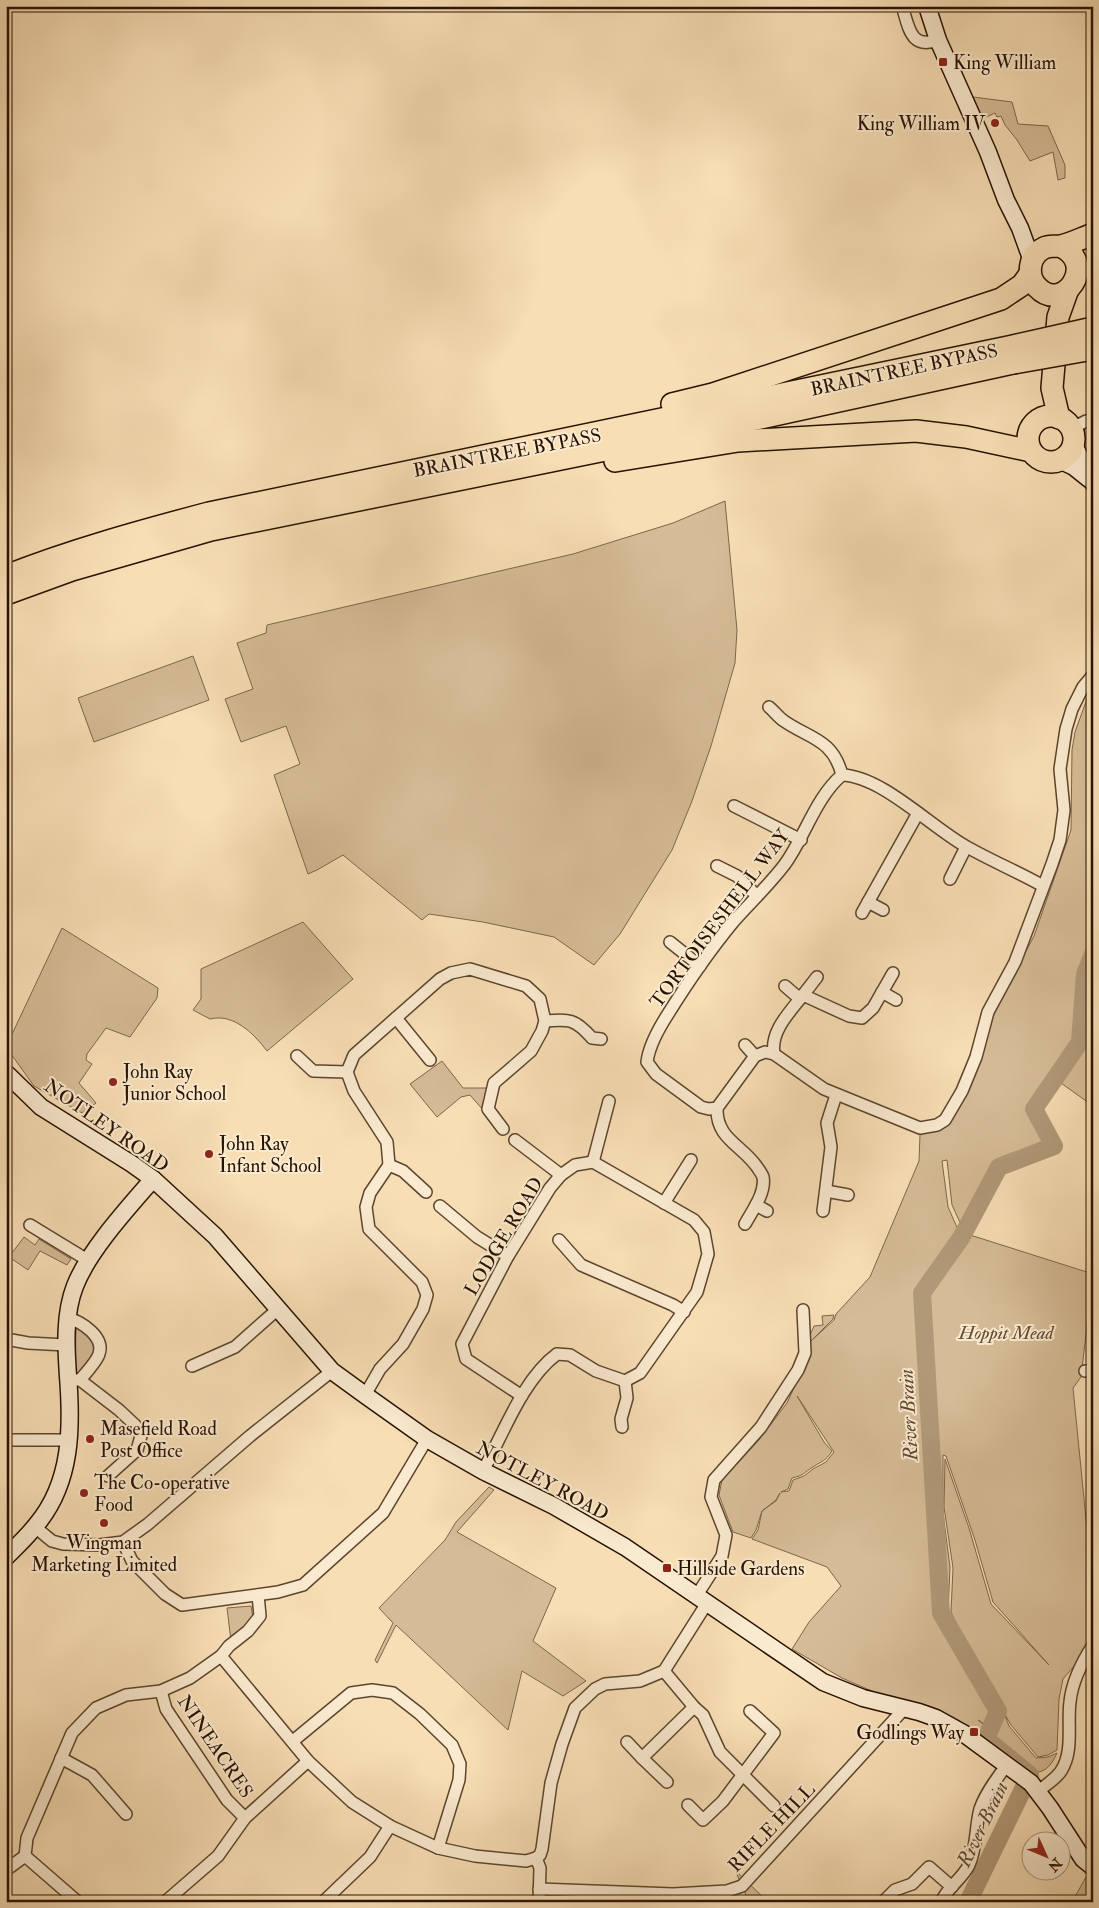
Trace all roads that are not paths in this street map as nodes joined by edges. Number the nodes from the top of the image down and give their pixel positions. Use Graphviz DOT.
graph roads {
  1 [pos="902,6"];
  2 [pos="927,6"];
  3 [pos="938,40"];
  4 [pos="1020,228"];
  5 [pos="1093,234"];
  6 [pos="1093,243"];
  7 [pos="1055,246"];
  8 [pos="1079,264"];
  9 [pos="1031,267"];
  10 [pos="1057,293"];
  11 [pos="1093,328"];
  12 [pos="1093,349"];
  13 [pos="1013,355"];
  14 [pos="1052,388"];
  15 [pos="1093,421"];
  16 [pos="1034,423"];
  17 [pos="1068,430"];
  18 [pos="579,437"];
  19 [pos="1031,451"];
  20 [pos="1059,460"];
  21 [pos="489,473"];
  22 [pos="1091,481"];
  23 [pos="6,576"];
  24 [pos="6,594"];
  25 [pos="1093,674"];
  26 [pos="769,707"];
  27 [pos="842,775"];
  28 [pos="734,806"];
  29 [pos="918,813"];
  30 [pos="801,840"];
  31 [pos="966,847"];
  32 [pos="717,866"];
  33 [pos="950,879"];
  34 [pos="1043,886"];
  35 [pos="757,896"];
  36 [pos="868,902"];
  37 [pos="883,910"];
  38 [pos="862,913"];
  39 [pos="670,942"];
  40 [pos="700,966"];
  41 [pos="893,972"];
  42 [pos="818,977"];
  43 [pos="784,986"];
  44 [pos="882,992"];
  45 [pos="802,997"];
  46 [pos="896,1000"];
  47 [pos="396,1018"];
  48 [pos="545,1021"];
  49 [pos="601,1039"];
  50 [pos="745,1045"];
  51 [pos="774,1054"];
  52 [pos="297,1056"];
  53 [pos="755,1056"];
  54 [pos="430,1060"];
  55 [pos="347,1072"];
  56 [pos="6,1073"];
  57 [pos="836,1095"];
  58 [pos="609,1101"];
  59 [pos="717,1108"];
  60 [pos="503,1129"];
  61 [pos="515,1140"];
  62 [pos="690,1160"];
  63 [pos="593,1162"];
  64 [pos="390,1165"];
  65 [pos="561,1175"];
  66 [pos="152,1178"];
  67 [pos="826,1190"];
  68 [pos="426,1192"];
  69 [pos="848,1195"];
  70 [pos="664,1203"];
  71 [pos="756,1205"];
  72 [pos="440,1206"];
  73 [pos="823,1211"];
  74 [pos="768,1212"];
  75 [pos="745,1224"];
  76 [pos="30,1226"];
  77 [pos="559,1240"];
  78 [pos="508,1256"];
  79 [pos="88,1260"];
  80 [pos="278,1309"];
  81 [pos="803,1310"];
  82 [pos="684,1312"];
  83 [pos="68,1318"];
  84 [pos="6,1339"];
  85 [pos="66,1345"];
  86 [pos="192,1366"];
  87 [pos="332,1371"];
  88 [pos="74,1380"];
  89 [pos="625,1381"];
  90 [pos="365,1395"];
  91 [pos="522,1396"];
  92 [pos="622,1427"];
  93 [pos="427,1439"];
  94 [pos="6,1440"];
  95 [pos="70,1440"];
  96 [pos="483,1472"];
  97 [pos="108,1476"];
  98 [pos="34,1527"];
  99 [pos="123,1542"];
  100 [pos="6,1557"];
  101 [pos="258,1595"];
  102 [pos="702,1599"];
  103 [pos="1093,1645"];
  104 [pos="221,1656"];
  105 [pos="664,1671"];
  106 [pos="161,1692"];
  107 [pos="694,1707"];
  108 [pos="904,1709"];
  109 [pos="750,1711"];
  110 [pos="292,1741"];
  111 [pos="627,1742"];
  112 [pos="61,1758"];
  113 [pos="642,1758"];
  114 [pos="308,1761"];
  115 [pos="1006,1766"];
  116 [pos="742,1774"];
  117 [pos="667,1782"];
  118 [pos="1030,1783"];
  119 [pos="688,1805"];
  120 [pos="774,1806"];
  121 [pos="126,1814"];
  122 [pos="245,1818"];
  123 [pos="390,1826"];
  124 [pos="438,1848"];
  125 [pos="25,1856"];
  126 [pos="536,1858"];
  127 [pos="1093,1867"];
  128 [pos="6,1870"];
  129 [pos="952,1888"];
  130 [pos="539,1890"];
  131 [pos="78,1902"];
  132 [pos="165,1902"];
  133 [pos="323,1902"];
  134 [pos="539,1902"];
  135 [pos="883,1902"];
  136 [pos="941,1902"];
  1 -- 3 [label="street"];
  2 -- 3 [label="street"];
  3 -- 4 [label="street"];
  4 -- 7 [label="street"];
  4 -- 9 [label="street"];
  5 -- 7 [label="highway"];
  6 -- 8 [label="highway"];
  7 -- 8 [label="highway"];
  7 -- 9 [label="highway"];
  8 -- 10 [label="highway"];
  9 -- 10 [label="highway"];
  9 -- 18 [label="highway"];
  10 -- 14 [label="highway"];
  11 -- 13 [label="highway, bridge"];
  12 -- 13 [label="highway, bridge"];
  13 -- 18 [label="highway, BRAINTREE BYPASS"];
  13 -- 21 [label="highway, BRAINTREE BYPASS"];
  14 -- 16 [label="highway"];
  14 -- 17 [label="highway"];
  15 -- 17 [label="street"];
  16 -- 17 [label="highway"];
  16 -- 19 [label="highway"];
  17 -- 20 [label="highway"];
  17 -- 22 [label="street"];
  18 -- 23 [label="highway, BRAINTREE BYPASS"];
  19 -- 20 [label="highway"];
  19 -- 21 [label="highway"];
  20 -- 22 [label="street"];
  21 -- 24 [label="highway, BRAINTREE BYPASS"];
  25 -- 34 [label="street"];
  26 -- 27 [label="street"];
  27 -- 29 [label="street"];
  27 -- 30 [label="street, TORTOISESHELL WAY"];
  28 -- 30 [label="street"];
  29 -- 31 [label="street"];
  29 -- 36 [label="street"];
  30 -- 35 [label="street, TORTOISESHELL WAY"];
  31 -- 33 [label="street"];
  31 -- 34 [label="street"];
  32 -- 35 [label="street"];
  34 -- 57 [label="street"];
  35 -- 40 [label="street, TORTOISESHELL WAY"];
  36 -- 37 [label="street"];
  36 -- 38 [label="street"];
  39 -- 40 [label="street"];
  40 -- 59 [label="street, TORTOISESHELL WAY"];
  41 -- 44 [label="street"];
  42 -- 45 [label="street"];
  43 -- 45 [label="street"];
  44 -- 45 [label="street"];
  44 -- 46 [label="street"];
  45 -- 51 [label="street"];
  47 -- 48 [label="street"];
  47 -- 54 [label="street"];
  47 -- 55 [label="street"];
  48 -- 49 [label="street"];
  48 -- 60 [label="street"];
  50 -- 53 [label="street"];
  51 -- 53 [label="street"];
  51 -- 57 [label="street"];
  52 -- 55 [label="street"];
  53 -- 59 [label="street"];
  55 -- 64 [label="street"];
  56 -- 66 [label="street, NOTLEY ROAD"];
  57 -- 67 [label="street"];
  58 -- 63 [label="street"];
  59 -- 71 [label="street"];
  61 -- 65 [label="street"];
  62 -- 70 [label="street"];
  63 -- 65 [label="street, LODGE ROAD"];
  63 -- 70 [label="street"];
  64 -- 68 [label="street"];
  64 -- 90 [label="street"];
  65 -- 78 [label="street, LODGE ROAD"];
  66 -- 79 [label="street"];
  66 -- 80 [label="street, NOTLEY ROAD"];
  67 -- 69 [label="street"];
  67 -- 73 [label="street"];
  70 -- 82 [label="street"];
  71 -- 74 [label="street"];
  71 -- 75 [label="street"];
  72 -- 78 [label="street"];
  76 -- 79 [label="street"];
  77 -- 82 [label="street"];
  78 -- 91 [label="street, LODGE ROAD"];
  79 -- 83 [label="street"];
  80 -- 86 [label="street"];
  80 -- 87 [label="street, NOTLEY ROAD"];
  81 -- 102 [label="street"];
  82 -- 89 [label="street"];
  83 -- 85 [label="street"];
  83 -- 88 [label="street"];
  84 -- 85 [label="street"];
  85 -- 88 [label="street"];
  87 -- 90 [label="street, NOTLEY ROAD"];
  87 -- 99 [label="street"];
  88 -- 95 [label="street"];
  88 -- 97 [label="street"];
  89 -- 91 [label="street"];
  89 -- 92 [label="street"];
  90 -- 93 [label="street, NOTLEY ROAD"];
  91 -- 96 [label="street"];
  93 -- 96 [label="street, NOTLEY ROAD"];
  93 -- 101 [label="street"];
  94 -- 95 [label="street"];
  95 -- 98 [label="street"];
  96 -- 102 [label="street, NOTLEY ROAD"];
  98 -- 99 [label="street"];
  98 -- 100 [label="street"];
  99 -- 101 [label="street"];
  101 -- 104 [label="street"];
  102 -- 105 [label="street"];
  102 -- 108 [label="street, NOTLEY ROAD"];
  103 -- 118 [label="street"];
  104 -- 106 [label="street"];
  104 -- 110 [label="street"];
  105 -- 107 [label="street"];
  105 -- 126 [label="street"];
  106 -- 112 [label="street"];
  106 -- 122 [label="street, NINEACRES"];
  107 -- 113 [label="street"];
  107 -- 116 [label="street"];
  108 -- 115 [label="street, NOTLEY ROAD"];
  108 -- 130 [label="street, RIFLE HILL"];
  109 -- 116 [label="street"];
  110 -- 114 [label="street"];
  110 -- 124 [label="street"];
  111 -- 113 [label="street"];
  112 -- 121 [label="street"];
  112 -- 125 [label="street"];
  113 -- 117 [label="street"];
  114 -- 122 [label="street"];
  114 -- 123 [label="street"];
  115 -- 118 [label="street, NOTLEY ROAD"];
  115 -- 129 [label="street"];
  116 -- 119 [label="street"];
  116 -- 120 [label="street"];
  118 -- 127 [label="street, NOTLEY ROAD"];
  122 -- 132 [label="street"];
  123 -- 124 [label="street"];
  123 -- 133 [label="street"];
  124 -- 126 [label="street"];
  125 -- 128 [label="street"];
  125 -- 131 [label="street"];
  126 -- 130 [label="street"];
  129 -- 135 [label="street"];
  129 -- 136 [label="street"];
  130 -- 134 [label="street"];
}
